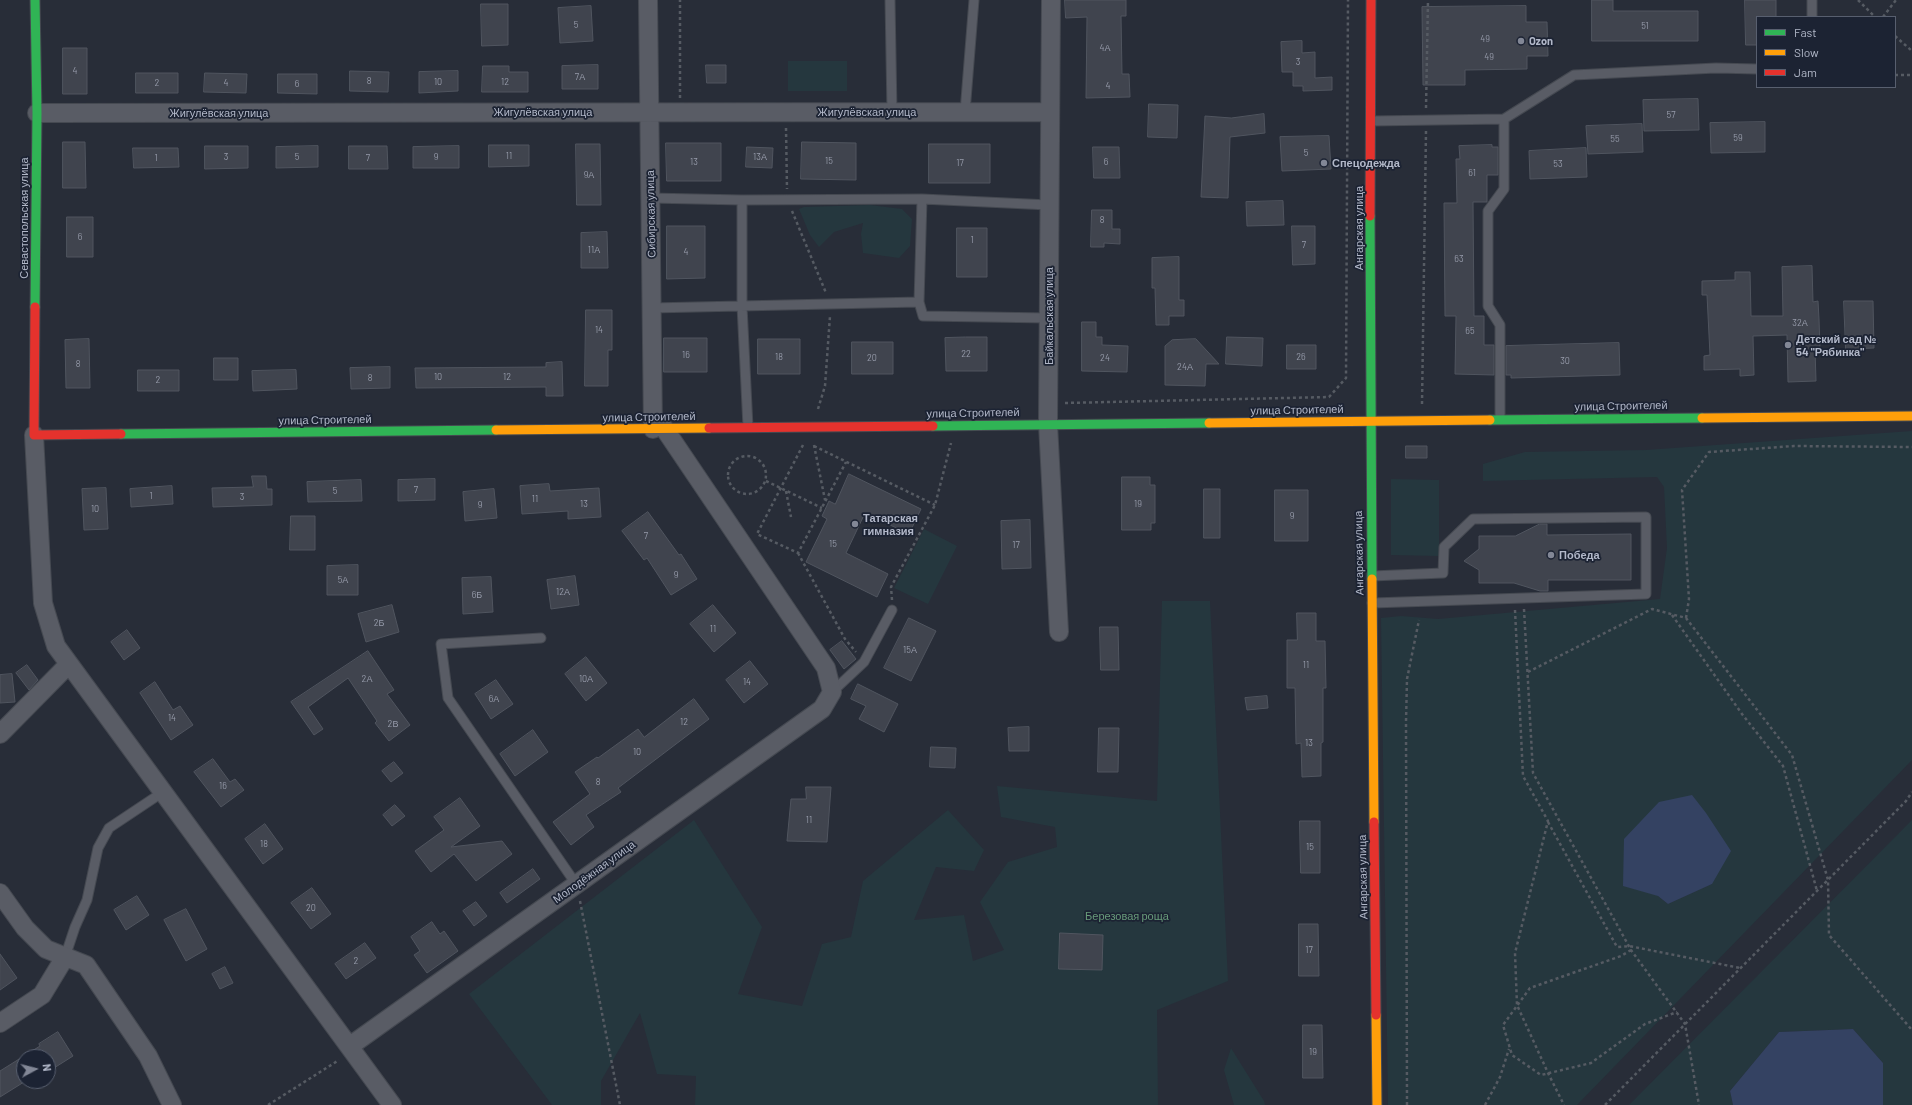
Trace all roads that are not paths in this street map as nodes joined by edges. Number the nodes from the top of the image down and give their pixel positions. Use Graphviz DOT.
graph roads {
  1 [pos="35,0"];
  2 [pos="648,0"];
  3 [pos="890,0"];
  4 [pos="974,0"];
  5 [pos="1051,0"];
  6 [pos="1371,0"];
  7 [pos="1812,0"];
  8 [pos="1812,16"];
  9 [pos="1756,69"];
  10 [pos="650,112"];
  11 [pos="892,112"];
  12 [pos="966,112"];
  13 [pos="1049,112"];
  14 [pos="37,113"];
  15 [pos="1504,119"];
  16 [pos="1371,121"];
  17 [pos="650,198"];
  18 [pos="922,199"];
  19 [pos="742,200"];
  20 [pos="1049,206"];
  21 [pos="919,302"];
  22 [pos="742,306"];
  23 [pos="651,308"];
  24 [pos="1049,318"];
  25 [pos="1912,416"];
  26 [pos="1500,419"];
  27 [pos="1370,421"];
  28 [pos="1048,424"];
  29 [pos="748,427"];
  30 [pos="658,429"];
  31 [pos="34,435"];
  32 [pos="1372,576"];
  33 [pos="1372,603"];
  34 [pos="892,610"];
  35 [pos="1059,632"];
  36 [pos="541,638"];
  37 [pos="69,664"];
  38 [pos="832,692"];
  39 [pos="0,734"];
  40 [pos="163,792"];
  41 [pos="576,884"];
  42 [pos="0,893"];
  43 [pos="65,957"];
  44 [pos="0,1023"];
  45 [pos="352,1048"];
  46 [pos="172,1105"];
  47 [pos="392,1105"];
  48 [pos="1377,1105"];
  1 -- 14 [label="street, Севастопольская улица"];
  2 -- 10 [label="street, Сибирская улица"];
  3 -- 11 [label="lane"];
  4 -- 12 [label="lane"];
  5 -- 13 [label="street, Байкальская улица"];
  6 -- 16 [label="street, Ангарская улица"];
  7 -- 8 [label="lane"];
  9 -- 15 [label="lane"];
  10 -- 11 [label="street, Жигулёвская улица"];
  10 -- 14 [label="street, Жигулёвская улица"];
  10 -- 17 [label="street, Сибирская улица"];
  11 -- 12 [label="street, Жигулёвская улица"];
  12 -- 13 [label="street, Жигулёвская улица"];
  13 -- 20 [label="street, Байкальская улица"];
  14 -- 31 [label="street, Севастопольская улица"];
  15 -- 16 [label="lane"];
  15 -- 26 [label="lane"];
  16 -- 27 [label="street, Ангарская улица"];
  17 -- 19 [label="lane"];
  17 -- 23 [label="street, Сибирская улица"];
  18 -- 19 [label="lane"];
  18 -- 20 [label="lane"];
  18 -- 21 [label="lane"];
  19 -- 22 [label="lane"];
  20 -- 24 [label="street, Байкальская улица"];
  21 -- 22 [label="lane"];
  21 -- 24 [label="lane"];
  22 -- 23 [label="lane"];
  22 -- 29 [label="lane"];
  23 -- 30 [label="street, Сибирская улица"];
  24 -- 28 [label="street, Байкальская улица"];
  25 -- 26 [label="street, улица Строителей"];
  26 -- 27 [label="street, улица Строителей"];
  27 -- 28 [label="street, улица Строителей"];
  27 -- 32 [label="street, Ангарская улица"];
  28 -- 29 [label="street, улица Строителей"];
  28 -- 35 [label="street, Байкальская улица"];
  29 -- 30 [label="street, улица Строителей"];
  30 -- 31 [label="street, улица Строителей"];
  30 -- 38 [label="street"];
  31 -- 37 [label="street"];
  32 -- 33 [label="street, Ангарская улица"];
  32 -- 33 [label="lane"];
  33 -- 48 [label="street, Ангарская улица"];
  34 -- 38 [label="lane"];
  36 -- 41 [label="lane"];
  37 -- 39 [label="street"];
  37 -- 40 [label="street"];
  38 -- 41 [label="street, Молодёжная улица"];
  40 -- 43 [label="lane"];
  40 -- 45 [label="street"];
  41 -- 45 [label="street, Молодёжная улица"];
  42 -- 43 [label="street"];
  43 -- 44 [label="street"];
  43 -- 46 [label="street"];
  45 -- 47 [label="street"];
}
